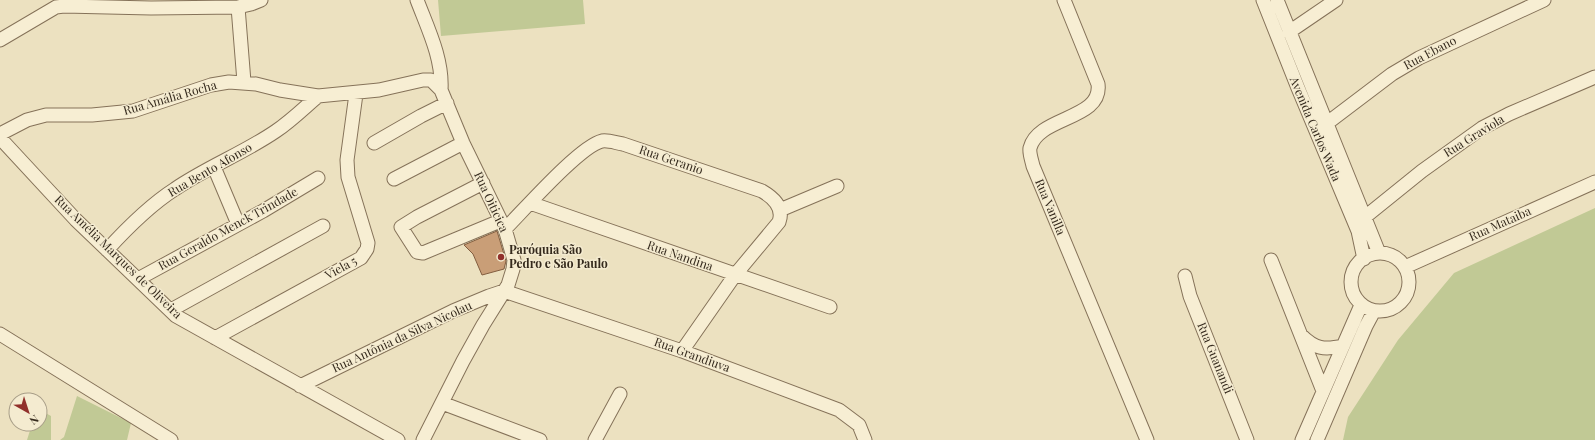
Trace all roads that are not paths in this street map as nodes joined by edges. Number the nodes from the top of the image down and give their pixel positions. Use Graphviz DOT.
graph roads {
  1 [pos="260,0"];
  2 [pos="417,0"];
  3 [pos="1064,0"];
  4 [pos="1262,0"];
  5 [pos="1277,0"];
  6 [pos="1336,0"];
  7 [pos="1544,0"];
  8 [pos="238,7"];
  9 [pos="1289,32"];
  10 [pos="0,40"];
  11 [pos="1595,77"];
  12 [pos="244,82"];
  13 [pos="441,90"];
  14 [pos="356,94"];
  15 [pos="318,96"];
  16 [pos="447,103"];
  17 [pos="1326,124"];
  18 [pos="0,134"];
  19 [pos="0,138"];
  20 [pos="374,143"];
  21 [pos="463,143"];
  22 [pos="214,167"];
  23 [pos="318,178"];
  24 [pos="394,179"];
  25 [pos="1595,182"];
  26 [pos="483,183"];
  27 [pos="837,186"];
  28 [pos="530,204"];
  29 [pos="780,210"];
  30 [pos="1365,217"];
  31 [pos="238,224"];
  32 [pos="502,225"];
  33 [pos="323,226"];
  34 [pos="107,250"];
  35 [pos="1379,253"];
  36 [pos="1364,259"];
  37 [pos="1271,260"];
  38 [pos="1405,266"];
  39 [pos="735,275"];
  40 [pos="1185,276"];
  41 [pos="138,279"];
  42 [pos="504,291"];
  43 [pos="1361,305"];
  44 [pos="830,307"];
  45 [pos="170,310"];
  46 [pos="1374,311"];
  47 [pos="1300,333"];
  48 [pos="0,334"];
  49 [pos="215,338"];
  50 [pos="1343,346"];
  51 [pos="682,351"];
  52 [pos="300,386"];
  53 [pos="1323,391"];
  54 [pos="620,394"];
  55 [pos="442,403"];
  56 [pos="171,440"];
  57 [pos="398,440"];
  58 [pos="423,440"];
  59 [pos="540,440"];
  60 [pos="595,440"];
  61 [pos="865,440"];
  62 [pos="1147,440"];
  63 [pos="1247,440"];
  64 [pos="1302,440"];
  65 [pos="1317,440"];
  1 -- 8 [label="street"];
  2 -- 13 [label="street"];
  3 -- 62 [label="street, Rua Vanilla"];
  4 -- 36 [label="street, Avenida Carlos Wada"];
  5 -- 9 [label="street, Avenida Carlos Wada"];
  6 -- 9 [label="street"];
  7 -- 17 [label="street, Rua Ebano"];
  8 -- 10 [label="street"];
  8 -- 12 [label="street"];
  9 -- 17 [label="street, Avenida Carlos Wada"];
  11 -- 30 [label="street, Rua Graviola"];
  12 -- 15 [label="street, Rua Amália Rocha"];
  12 -- 18 [label="street, Rua Amália Rocha"];
  13 -- 14 [label="street, Rua Amália Rocha"];
  13 -- 16 [label="street, Rua Oiticica"];
  14 -- 15 [label="street, Rua Amália Rocha"];
  14 -- 49 [label="street, Viela 5"];
  15 -- 22 [label="street, Rua Bento Afonso"];
  16 -- 20 [label="street"];
  16 -- 21 [label="street, Rua Oiticica"];
  17 -- 30 [label="street, Avenida Carlos Wada"];
  19 -- 34 [label="street, Rua Amélia Marques de Oliveira"];
  21 -- 24 [label="street"];
  21 -- 26 [label="street, Rua Oiticica"];
  22 -- 31 [label="street"];
  22 -- 34 [label="street, Rua Bento Afonso"];
  23 -- 31 [label="street, Rua Geraldo Menck Trindade"];
  25 -- 38 [label="street, Rua Mataiba"];
  26 -- 32 [label="street, Rua Oiticica"];
  26 -- 32 [label="street"];
  27 -- 29 [label="street"];
  28 -- 29 [label="street, Rua Geranio"];
  28 -- 32 [label="street, Rua Geranio"];
  28 -- 39 [label="street, Rua Nandina"];
  29 -- 39 [label="street"];
  30 -- 35 [label="street, Avenida Carlos Wada"];
  31 -- 41 [label="street, Rua Geraldo Menck Trindade"];
  32 -- 42 [label="street, Rua Oiticica"];
  33 -- 45 [label="street"];
  34 -- 41 [label="street, Rua Amélia Marques de Oliveira"];
  35 -- 36 [label="street"];
  35 -- 38 [label="street"];
  36 -- 43 [label="street"];
  37 -- 47 [label="street"];
  38 -- 46 [label="street"];
  39 -- 44 [label="street, Rua Nandina"];
  39 -- 51 [label="street"];
  40 -- 63 [label="street, Rua Guanandi"];
  41 -- 45 [label="street, Rua Amélia Marques de Oliveira"];
  42 -- 51 [label="street, Rua Grandiuva"];
  42 -- 52 [label="street, Rua Antônia da Silva Nicolau"];
  42 -- 55 [label="street, Rua Oiticica"];
  43 -- 46 [label="street"];
  43 -- 50 [label="street"];
  45 -- 49 [label="street, Rua Amélia Marques de Oliveira"];
  46 -- 65 [label="street"];
  47 -- 50 [label="street"];
  47 -- 53 [label="street"];
  48 -- 56 [label="street"];
  49 -- 52 [label="street, Rua Amélia Marques de Oliveira"];
  50 -- 53 [label="street"];
  51 -- 61 [label="street, Rua Grandiuva"];
  52 -- 57 [label="street, Rua Amélia Marques de Oliveira"];
  53 -- 64 [label="street"];
  54 -- 60 [label="street"];
  55 -- 58 [label="street, Rua Oiticica"];
  55 -- 59 [label="street"];
}
